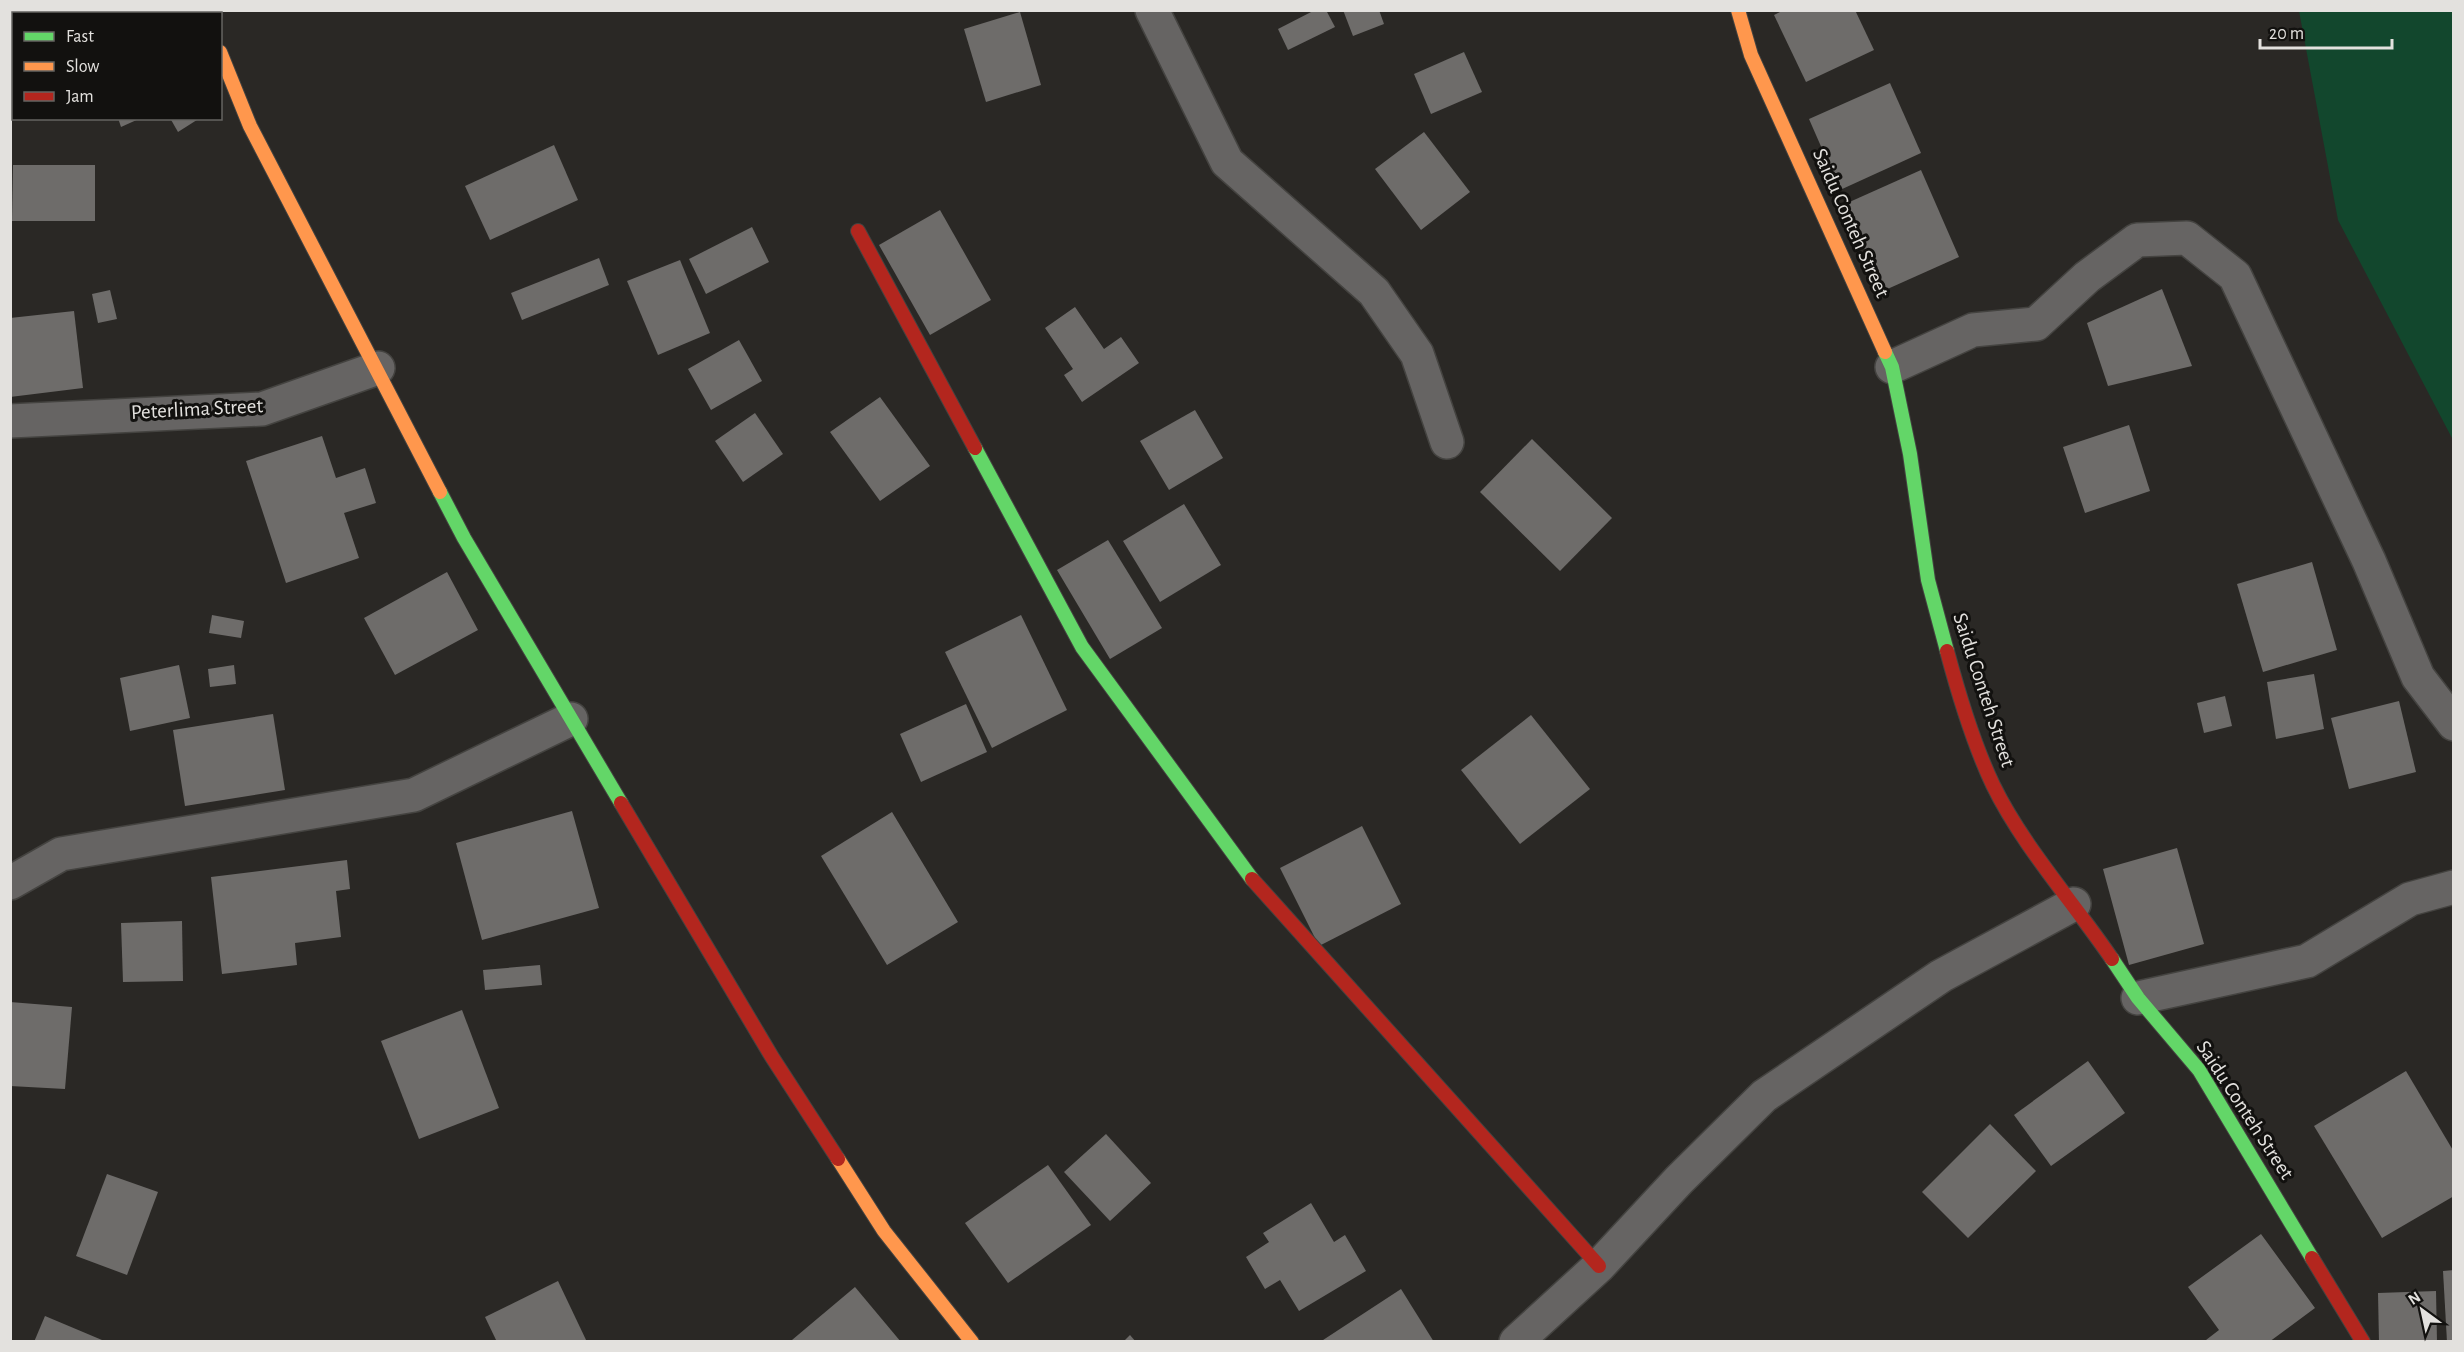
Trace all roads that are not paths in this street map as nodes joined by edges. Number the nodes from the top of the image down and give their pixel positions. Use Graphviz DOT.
graph roads {
  1 [pos="1152,10"];
  2 [pos="1738,10"];
  3 [pos="222,57"];
  4 [pos="858,231"];
  5 [pos="1892,367"];
  6 [pos="378,368"];
  7 [pos="10,421"];
  8 [pos="1447,442"];
  9 [pos="571,719"];
  10 [pos="2454,724"];
  11 [pos="10,884"];
  12 [pos="2454,887"];
  13 [pos="2074,904"];
  14 [pos="2138,998"];
  15 [pos="1599,1266"];
  16 [pos="972,1341"];
  17 [pos="1516,1341"];
  18 [pos="2363,1341"];
  1 -- 8 [label="street"];
  2 -- 5 [label="street, Saidu Conteh Street"];
  3 -- 6 [label="street"];
  4 -- 15 [label="street"];
  5 -- 10 [label="street"];
  5 -- 13 [label="street, Saidu Conteh Street"];
  6 -- 7 [label="street, Peterlima Street"];
  6 -- 9 [label="street"];
  9 -- 11 [label="street"];
  9 -- 16 [label="street"];
  12 -- 14 [label="street"];
  13 -- 14 [label="street, Saidu Conteh Street"];
  13 -- 15 [label="street"];
  14 -- 18 [label="street, Saidu Conteh Street"];
  15 -- 17 [label="street"];
}
